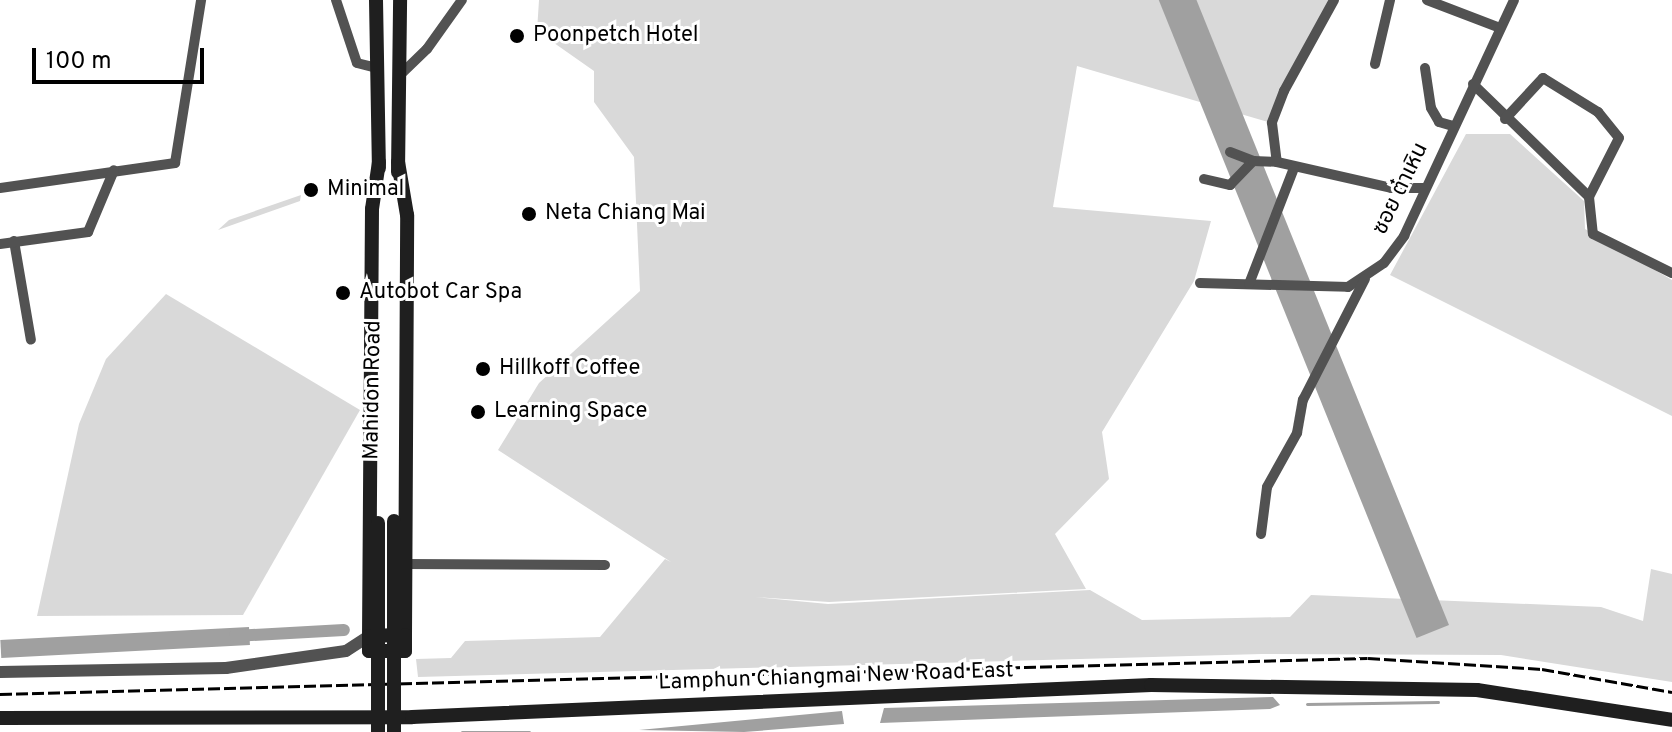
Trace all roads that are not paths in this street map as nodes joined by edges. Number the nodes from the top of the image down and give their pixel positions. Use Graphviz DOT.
graph roads {
  1 [pos="201,0"];
  2 [pos="336,0"];
  3 [pos="376,0"];
  4 [pos="400,0"];
  5 [pos="462,0"];
  6 [pos="1334,0"];
  7 [pos="1390,0"];
  8 [pos="1427,0"];
  9 [pos="1514,0"];
  10 [pos="1500,28"];
  11 [pos="1375,64"];
  12 [pos="377,68"];
  13 [pos="1425,68"];
  14 [pos="398,77"];
  15 [pos="1473,84"];
  16 [pos="1505,119"];
  17 [pos="1453,126"];
  18 [pos="1230,152"];
  19 [pos="1253,161"];
  20 [pos="379,162"];
  21 [pos="398,162"];
  22 [pos="1277,162"];
  23 [pos="1294,168"];
  24 [pos="114,170"];
  25 [pos="1204,179"];
  26 [pos="0,188"];
  27 [pos="1424,188"];
  28 [pos="1589,197"];
  29 [pos="14,241"];
  30 [pos="0,244"];
  31 [pos="1672,273"];
  32 [pos="1366,278"];
  33 [pos="1200,283"];
  34 [pos="1249,284"];
  35 [pos="31,340"];
  36 [pos="1261,534"];
  37 [pos="404,564"];
  38 [pos="605,565"];
  39 [pos="369,643"];
  40 [pos="0,672"];
  41 [pos="0,718"];
  42 [pos="1672,720"];
  43 [pos="412,724"];
  44 [pos="367,725"];
  45 [pos="378,732"];
  46 [pos="394,732"];
  1 -- 24 [label="street"];
  2 -- 12 [label="street"];
  3 -- 12 [label="main road, Mahidon Road"];
  4 -- 14 [label="main road, Mahidon Road"];
  5 -- 14 [label="street"];
  6 -- 22 [label="street"];
  7 -- 11 [label="street"];
  8 -- 10 [label="street"];
  9 -- 10 [label="street, ซอย ต๋าเหิน"];
  10 -- 15 [label="street, ซอย ต๋าเหิน"];
  12 -- 20 [label="main road, Mahidon Road"];
  13 -- 17 [label="street"];
  14 -- 21 [label="main road, Mahidon Road"];
  15 -- 16 [label="street"];
  15 -- 17 [label="street, ซอย ต๋าเหิน"];
  16 -- 28 [label="street"];
  16 -- 28 [label="street"];
  17 -- 27 [label="street, ซอย ต๋าเหิน"];
  18 -- 19 [label="street"];
  19 -- 22 [label="street"];
  19 -- 25 [label="street"];
  20 -- 39 [label="main road"];
  20 -- 45 [label="main road, Mahidon Road, bridge"];
  21 -- 37 [label="main road"];
  21 -- 46 [label="main road, Mahidon Road, bridge"];
  22 -- 23 [label="street"];
  23 -- 27 [label="street"];
  23 -- 34 [label="street"];
  24 -- 26 [label="street"];
  24 -- 29 [label="street"];
  27 -- 32 [label="street, ซอย ต๋าเหิน"];
  28 -- 31 [label="street"];
  29 -- 30 [label="street"];
  29 -- 35 [label="street"];
  32 -- 34 [label="street"];
  32 -- 36 [label="street, ซอย ต๋าเหิน"];
  33 -- 34 [label="street"];
  37 -- 38 [label="street"];
  37 -- 39 [label="main road"];
  39 -- 40 [label="street"];
  41 -- 44 [label="main road, Lamphun Chiangmai New Road East"];
  42 -- 43 [label="main road, Lamphun Chiangmai New Road East"];
  43 -- 44 [label="main road, Lamphun Chiangmai New Road East"];
}
